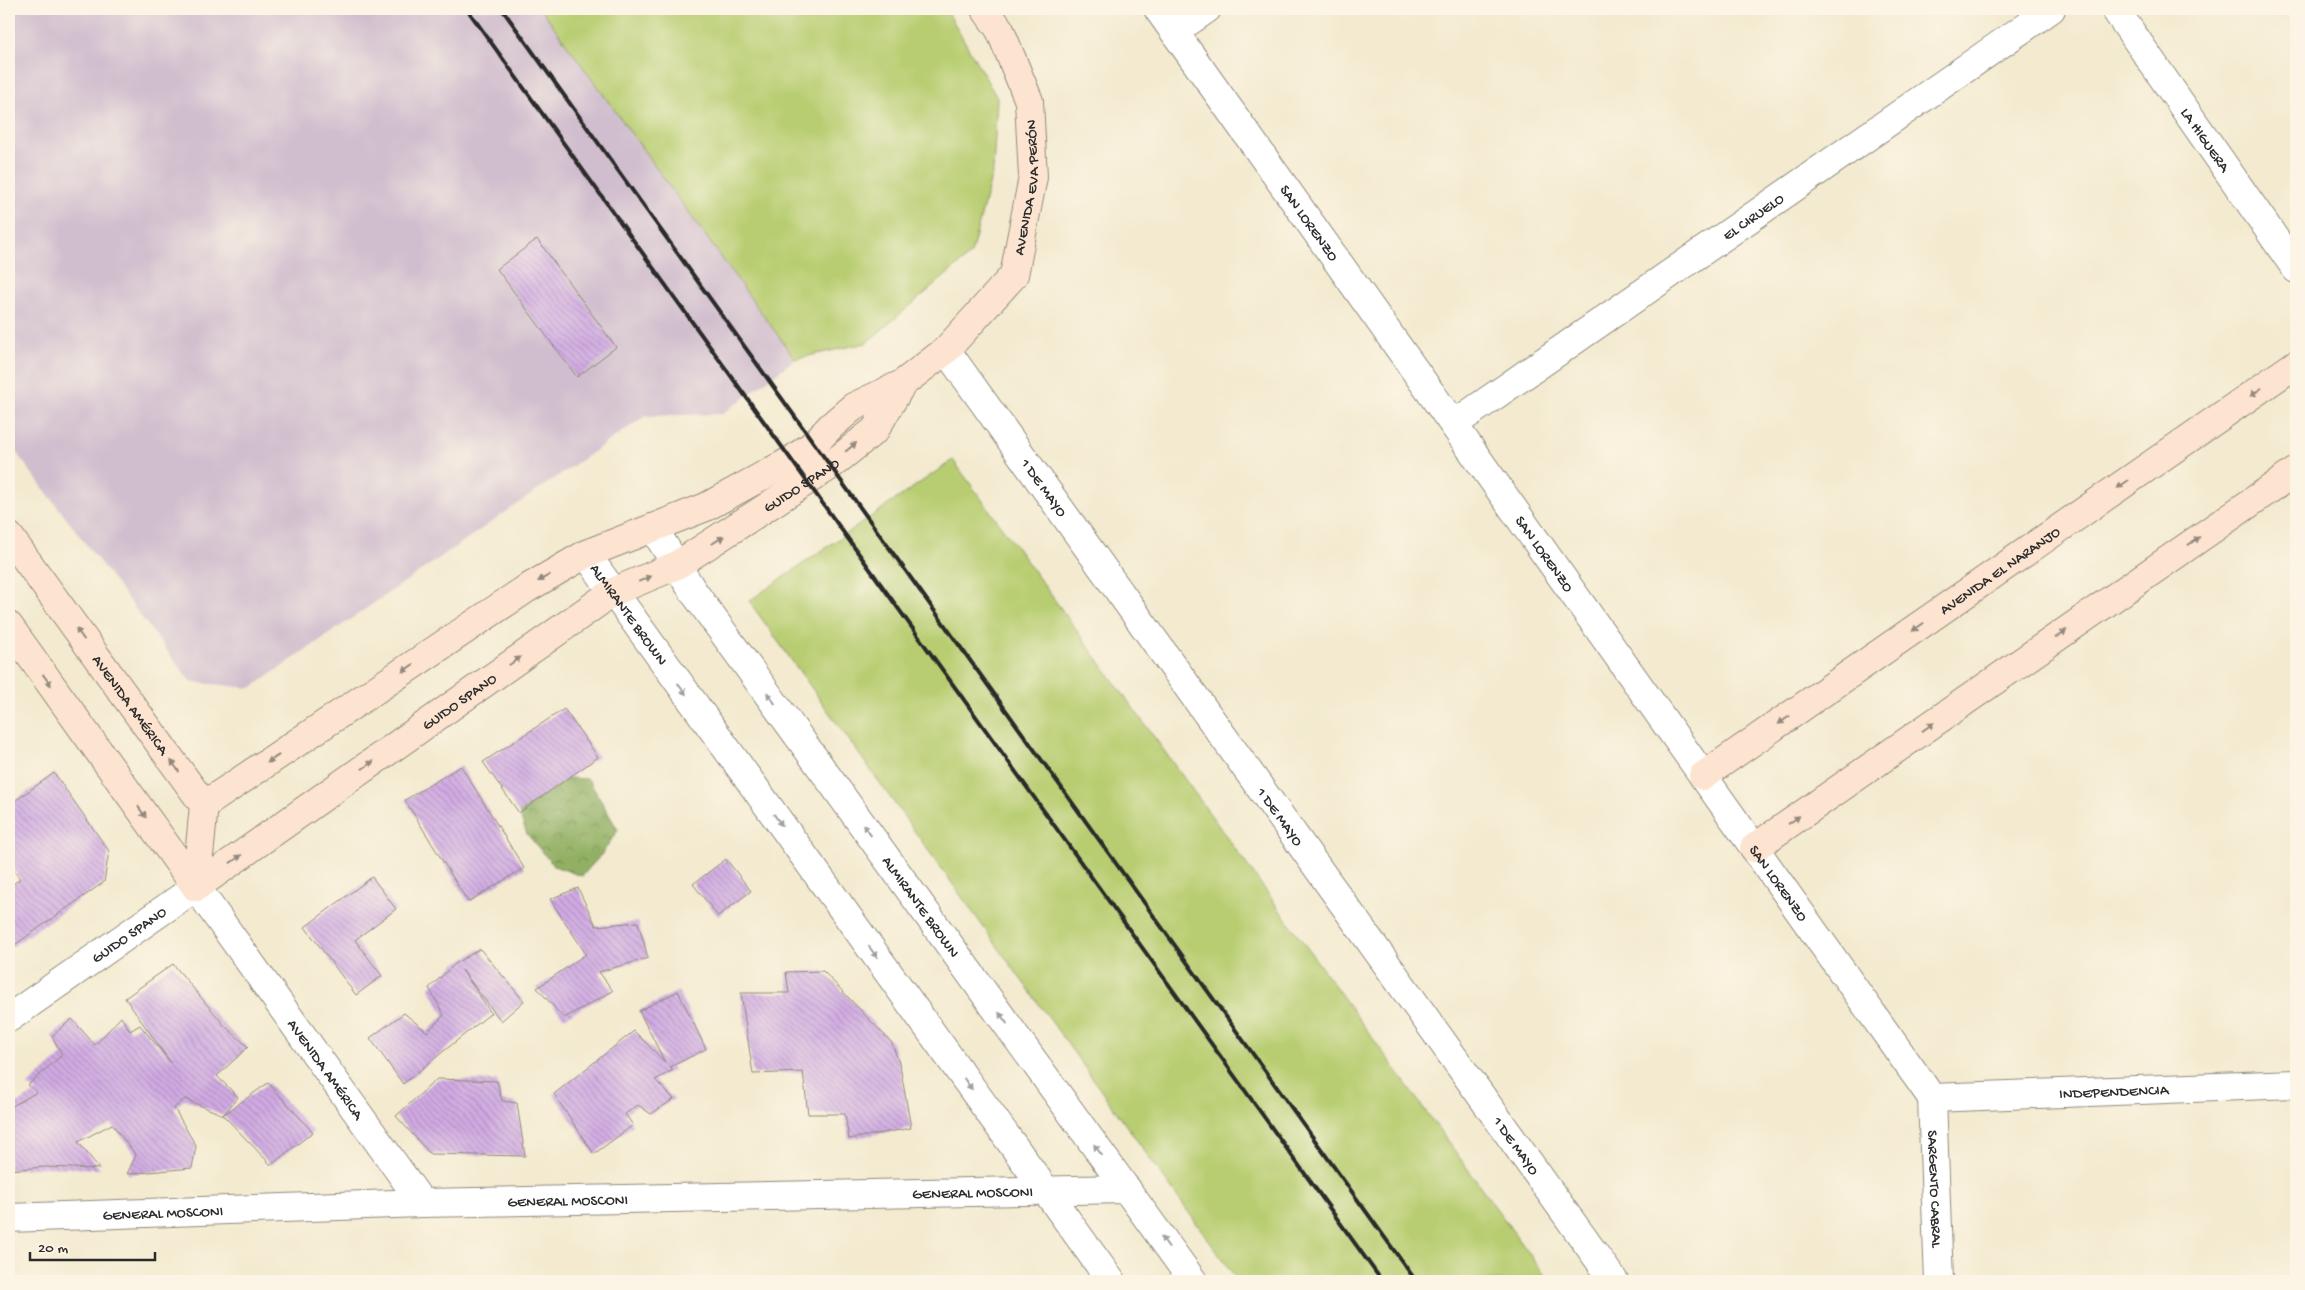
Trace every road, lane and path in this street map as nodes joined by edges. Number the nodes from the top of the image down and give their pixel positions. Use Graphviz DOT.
graph roads {
  1 [pos="985,9"];
  2 [pos="1158,9"];
  3 [pos="1207,9"];
  4 [pos="2050,9"];
  5 [pos="2115,9"];
  6 [pos="1175,31"];
  7 [pos="2296,269"];
  8 [pos="946,350"];
  9 [pos="2296,364"];
  10 [pos="902,384"];
  11 [pos="1454,424"];
  12 [pos="2296,471"];
  13 [pos="653,528"];
  14 [pos="9,536"];
  15 [pos="586,554"];
  16 [pos="676,565"];
  17 [pos="613,592"];
  18 [pos="9,626"];
  19 [pos="1703,776"];
  20 [pos="204,805"];
  21 [pos="1754,848"];
  22 [pos="196,887"];
  23 [pos="9,1018"];
  24 [pos="2296,1084"];
  25 [pos="1932,1098"];
  26 [pos="1127,1190"];
  27 [pos="1046,1191"];
  28 [pos="422,1203"];
  29 [pos="9,1218"];
  30 [pos="1111,1281"];
  31 [pos="1193,1281"];
  32 [pos="1614,1281"];
  33 [pos="1939,1281"];
  1 -- 8 [label="main road, AVENIDA EVA PERÓN"];
  2 -- 6 [label="street, SAN LORENZO"];
  3 -- 6 [label="street"];
  4 -- 11 [label="street, EL CIRUELO"];
  5 -- 7 [label="street, LA HIGUERA"];
  6 -- 11 [label="street, SAN LORENZO"];
  8 -- 10 [label="main road, GUIDO SPANO"];
  8 -- 32 [label="street, 1 DE MAYO"];
  9 -- 19 [label="main road, AVENIDA EL NARANJO, one-way"];
  10 -- 13 [label="main road, GUIDO SPANO"];
  16 -- 10 [label="main road, GUIDO SPANO, one-way"];
  11 -- 19 [label="street, SAN LORENZO"];
  21 -- 12 [label="main road, one-way"];
  13 -- 15 [label="main road, GUIDO SPANO"];
  13 -- 16 [label="street, ALMIRANTE BROWN"];
  20 -- 14 [label="main road, AVENIDA AMÉRICA, one-way"];
  15 -- 17 [label="street, ALMIRANTE BROWN"];
  15 -- 20 [label="main road, GUIDO SPANO, one-way"];
  17 -- 16 [label="main road, GUIDO SPANO, one-way"];
  26 -- 16 [label="street, ALMIRANTE BROWN, one-way"];
  22 -- 17 [label="main road, GUIDO SPANO, one-way"];
  17 -- 27 [label="street, ALMIRANTE BROWN, one-way"];
  18 -- 22 [label="main road, AVENIDA AMÉRICA, one-way"];
  19 -- 21 [label="street, SAN LORENZO"];
  20 -- 22 [label="main road"];
  21 -- 25 [label="street, SAN LORENZO"];
  22 -- 23 [label="street, GUIDO SPANO"];
  22 -- 28 [label="street, AVENIDA AMÉRICA"];
  24 -- 25 [label="street, INDEPENDENCIA"];
  25 -- 33 [label="street, SARGENTO CABRAL"];
  26 -- 27 [label="street, GENERAL MOSCONI"];
  31 -- 26 [label="street, ALMIRANTE BROWN, one-way"];
  27 -- 28 [label="street, GENERAL MOSCONI"];
  27 -- 30 [label="street, ALMIRANTE BROWN"];
  28 -- 29 [label="street, GENERAL MOSCONI"];
}
